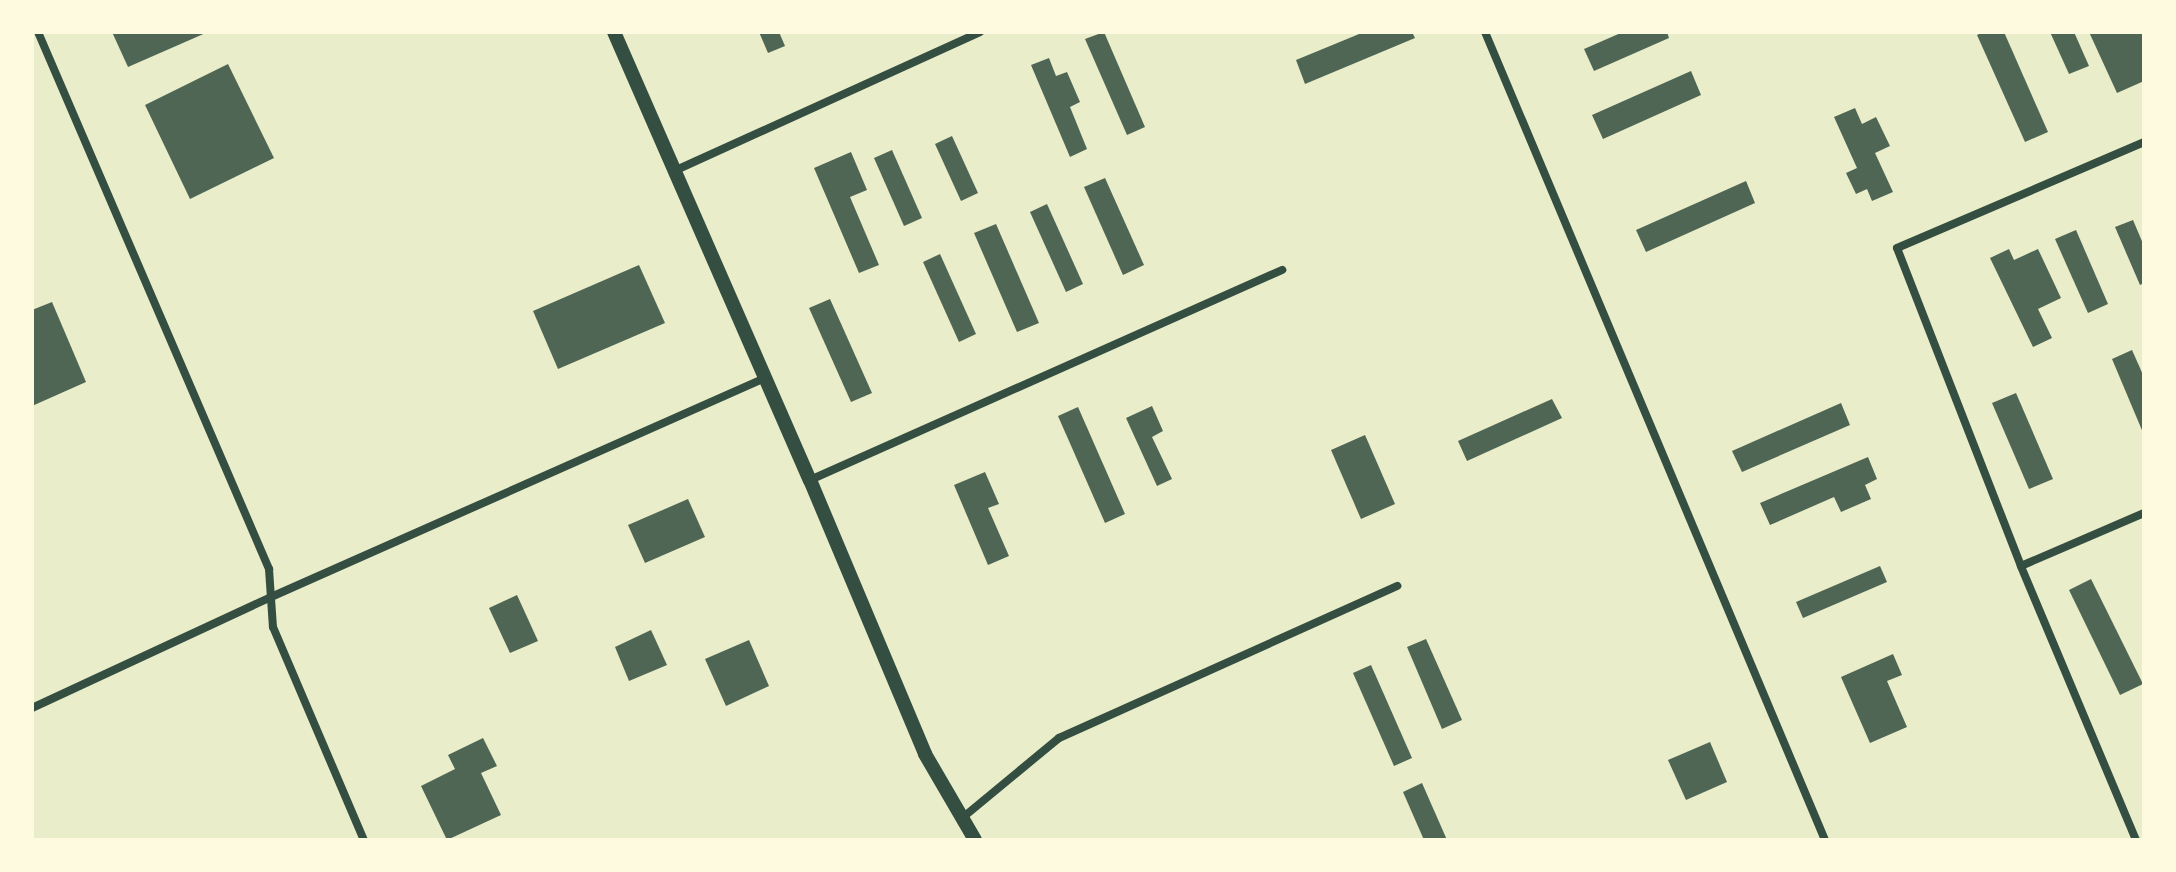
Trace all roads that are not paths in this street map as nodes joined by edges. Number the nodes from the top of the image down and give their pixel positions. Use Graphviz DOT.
graph roads {
  1 [pos="38,32"];
  2 [pos="614,32"];
  3 [pos="980,32"];
  4 [pos="1485,32"];
  5 [pos="2144,142"];
  6 [pos="674,171"];
  7 [pos="1282,270"];
  8 [pos="765,378"];
  9 [pos="810,480"];
  10 [pos="2144,513"];
  11 [pos="2021,566"];
  12 [pos="1397,586"];
  13 [pos="271,597"];
  14 [pos="32,708"];
  15 [pos="961,819"];
  16 [pos="364,840"];
  17 [pos="975,840"];
  18 [pos="1825,840"];
  19 [pos="2136,840"];
  1 -- 13 [label="street"];
  2 -- 6 [label="street"];
  3 -- 6 [label="street"];
  4 -- 18 [label="street"];
  5 -- 11 [label="street"];
  6 -- 8 [label="street"];
  7 -- 9 [label="street"];
  8 -- 9 [label="street"];
  8 -- 13 [label="street"];
  9 -- 15 [label="street"];
  10 -- 11 [label="street"];
  11 -- 19 [label="street"];
  12 -- 15 [label="street"];
  13 -- 14 [label="street"];
  13 -- 16 [label="street"];
  15 -- 17 [label="street"];
}
